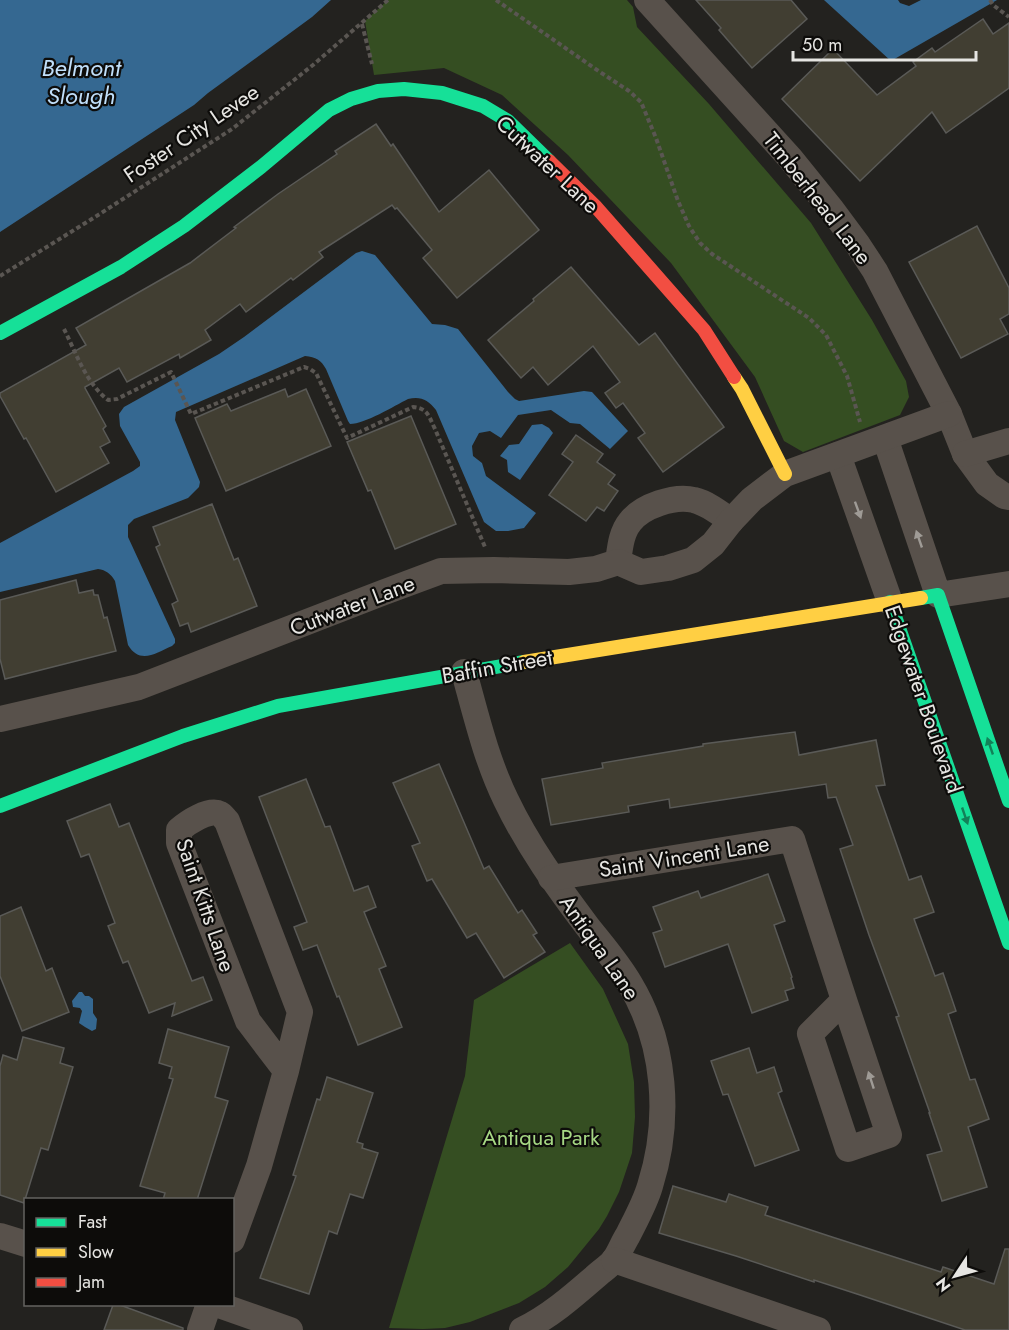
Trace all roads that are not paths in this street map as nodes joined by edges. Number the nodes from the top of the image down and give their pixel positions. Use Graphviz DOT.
graph roads {
  1 [pos="647,0"];
  2 [pos="0,333"];
  3 [pos="949,414"];
  4 [pos="1009,441"];
  5 [pos="876,442"];
  6 [pos="965,454"];
  7 [pos="838,455"];
  8 [pos="785,474"];
  9 [pos="1009,497"];
  10 [pos="731,520"];
  11 [pos="618,562"];
  12 [pos="1009,584"];
  13 [pos="938,595"];
  14 [pos="891,602"];
  15 [pos="464,672"];
  16 [pos="0,719"];
  17 [pos="1009,801"];
  18 [pos="0,806"];
  19 [pos="551,878"];
  20 [pos="1009,943"];
  21 [pos="844,1000"];
  22 [pos="286,1071"];
  23 [pos="234,1235"];
  24 [pos="0,1236"];
  25 [pos="24,1243"];
  26 [pos="614,1260"];
  27 [pos="209,1306"];
  28 [pos="219,1306"];
  29 [pos="200,1330"];
  30 [pos="290,1330"];
  31 [pos="522,1330"];
  32 [pos="818,1330"];
  1 -- 3 [label="street, Timberhead Lane"];
  2 -- 8 [label="street, Cutwater Lane"];
  3 -- 5 [label="street"];
  3 -- 6 [label="street, Timberhead Lane"];
  4 -- 6 [label="street"];
  5 -- 7 [label="street"];
  13 -- 5 [label="street, one-way"];
  6 -- 9 [label="street, Timberhead Lane"];
  7 -- 8 [label="street"];
  7 -- 14 [label="street, Edgewater Boulevard, one-way"];
  8 -- 10 [label="street"];
  10 -- 11 [label="street"];
  10 -- 11 [label="street"];
  11 -- 16 [label="street, Cutwater Lane"];
  12 -- 13 [label="street, Baffin Street"];
  13 -- 14 [label="street, Baffin Street"];
  17 -- 13 [label="street, one-way"];
  14 -- 15 [label="street, Baffin Street"];
  14 -- 20 [label="street, Edgewater Boulevard, one-way"];
  15 -- 18 [label="street, Baffin Street"];
  15 -- 19 [label="street, Antiqua Lane"];
  19 -- 21 [label="street, Saint Vincent Lane"];
  19 -- 26 [label="street, Antiqua Lane"];
  21 -- 21 [label="street, Saint Vincent Lane, one-way"];
  22 -- 22 [label="street, Saint Kitts Lane"];
  22 -- 23 [label="street, Saint Kitts Lane"];
  24 -- 25 [label="street"];
  26 -- 31 [label="street, Antiqua Lane"];
  26 -- 32 [label="street"];
  27 -- 29 [label="street"];
  28 -- 30 [label="street"];
}
